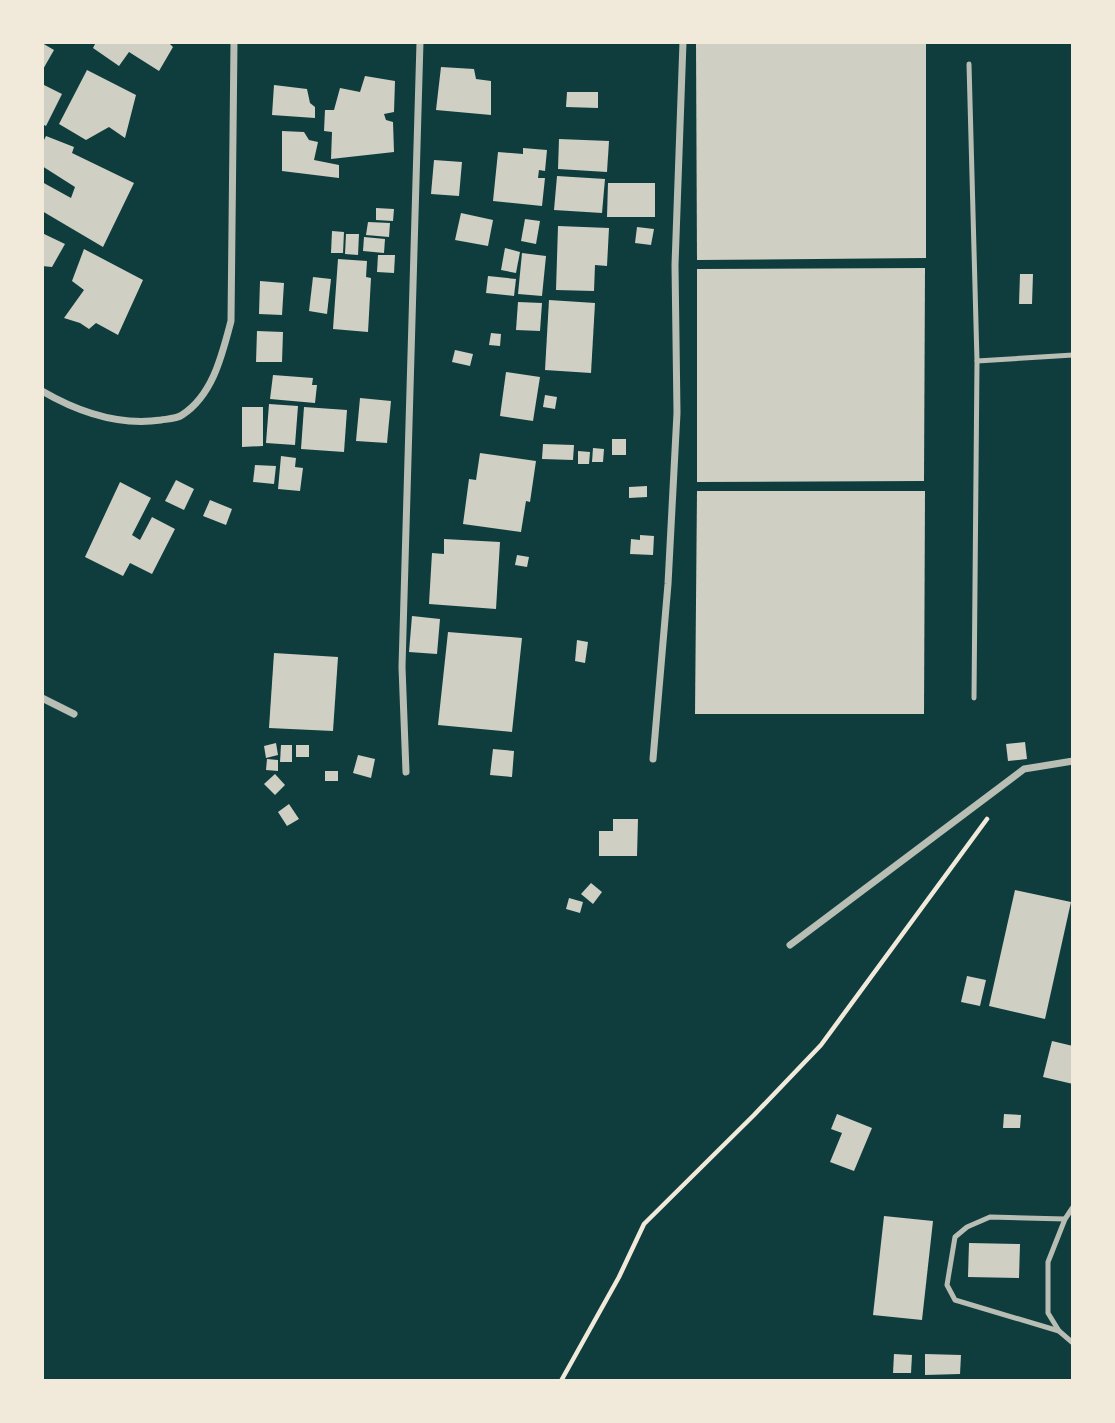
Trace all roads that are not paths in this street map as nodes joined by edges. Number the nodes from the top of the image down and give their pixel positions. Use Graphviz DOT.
graph roads {
  1 [pos="234,42"];
  2 [pos="420,42"];
  3 [pos="683,42"];
  4 [pos="969,64"];
  5 [pos="1073,355"];
  6 [pos="977,361"];
  7 [pos="42,391"];
  8 [pos="42,698"];
  9 [pos="974,698"];
  10 [pos="74,714"];
  11 [pos="653,759"];
  12 [pos="1073,761"];
  13 [pos="406,772"];
  14 [pos="790,945"];
  15 [pos="1073,1207"];
  16 [pos="1065,1219"];
  17 [pos="1059,1331"];
  18 [pos="1073,1343"];
  1 -- 7 [label="street"];
  2 -- 13 [label="street"];
  3 -- 11 [label="street"];
  4 -- 6 [label="lane"];
  5 -- 6 [label="lane"];
  6 -- 9 [label="lane"];
  8 -- 10 [label="street"];
  12 -- 14 [label="street"];
  15 -- 16 [label="lane"];
  16 -- 17 [label="lane"];
  16 -- 17 [label="lane"];
  17 -- 18 [label="lane"];
}
